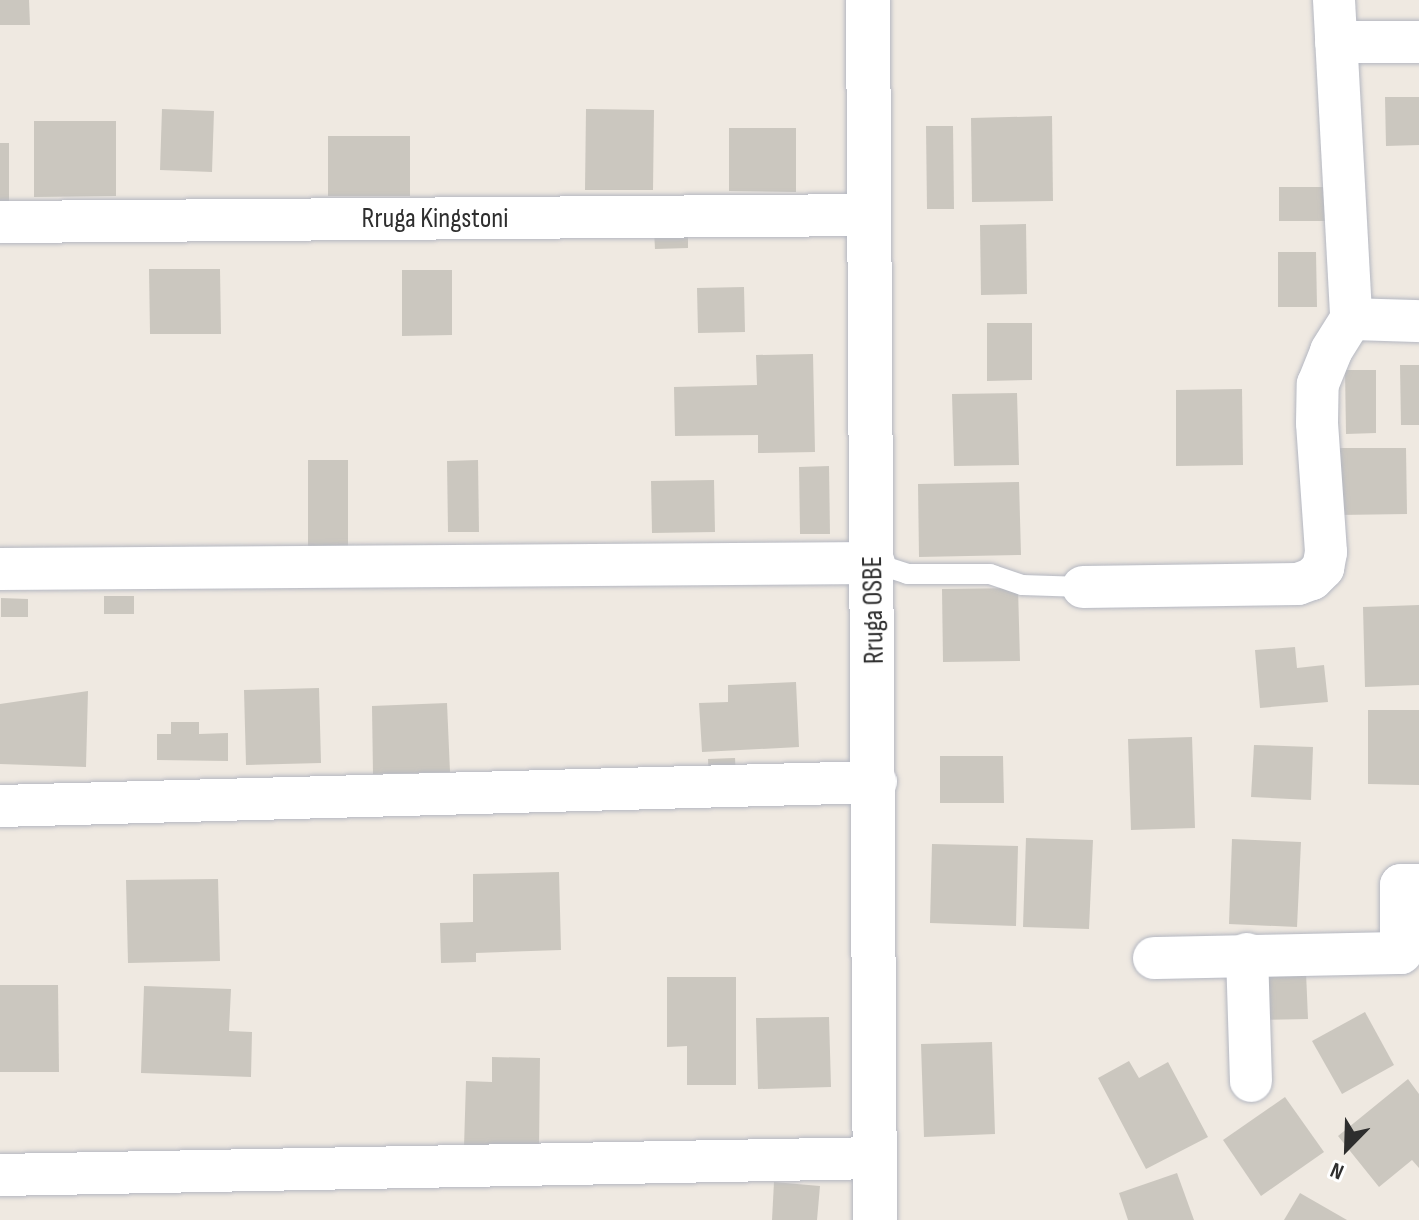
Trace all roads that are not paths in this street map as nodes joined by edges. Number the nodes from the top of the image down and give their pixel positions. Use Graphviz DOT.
graph roads {
  1 [pos="868,0"];
  2 [pos="1334,0"];
  3 [pos="1336,42"];
  4 [pos="1419,42"];
  5 [pos="869,215"];
  6 [pos="0,222"];
  7 [pos="1351,319"];
  8 [pos="1419,321"];
  9 [pos="874,563"];
  10 [pos="0,569"];
  11 [pos="1083,587"];
  12 [pos="876,782"];
  13 [pos="0,806"];
  14 [pos="1419,885"];
  15 [pos="1247,954"];
  16 [pos="1154,958"];
  17 [pos="1251,1081"];
  18 [pos="875,1158"];
  19 [pos="0,1175"];
  20 [pos="875,1220"];
  1 -- 5 [label="street, Rruga OSBE"];
  2 -- 3 [label="street"];
  3 -- 4 [label="street"];
  3 -- 7 [label="street"];
  5 -- 6 [label="street, Rruga Kingstoni"];
  5 -- 9 [label="street, Rruga OSBE"];
  7 -- 8 [label="street"];
  7 -- 11 [label="street"];
  9 -- 10 [label="street"];
  9 -- 11 [label="lane"];
  9 -- 12 [label="street, Rruga OSBE"];
  12 -- 13 [label="street"];
  12 -- 18 [label="street, Rruga OSBE"];
  14 -- 15 [label="street"];
  15 -- 16 [label="street"];
  15 -- 17 [label="street"];
  18 -- 19 [label="street"];
  18 -- 20 [label="street, Rruga OSBE"];
}
